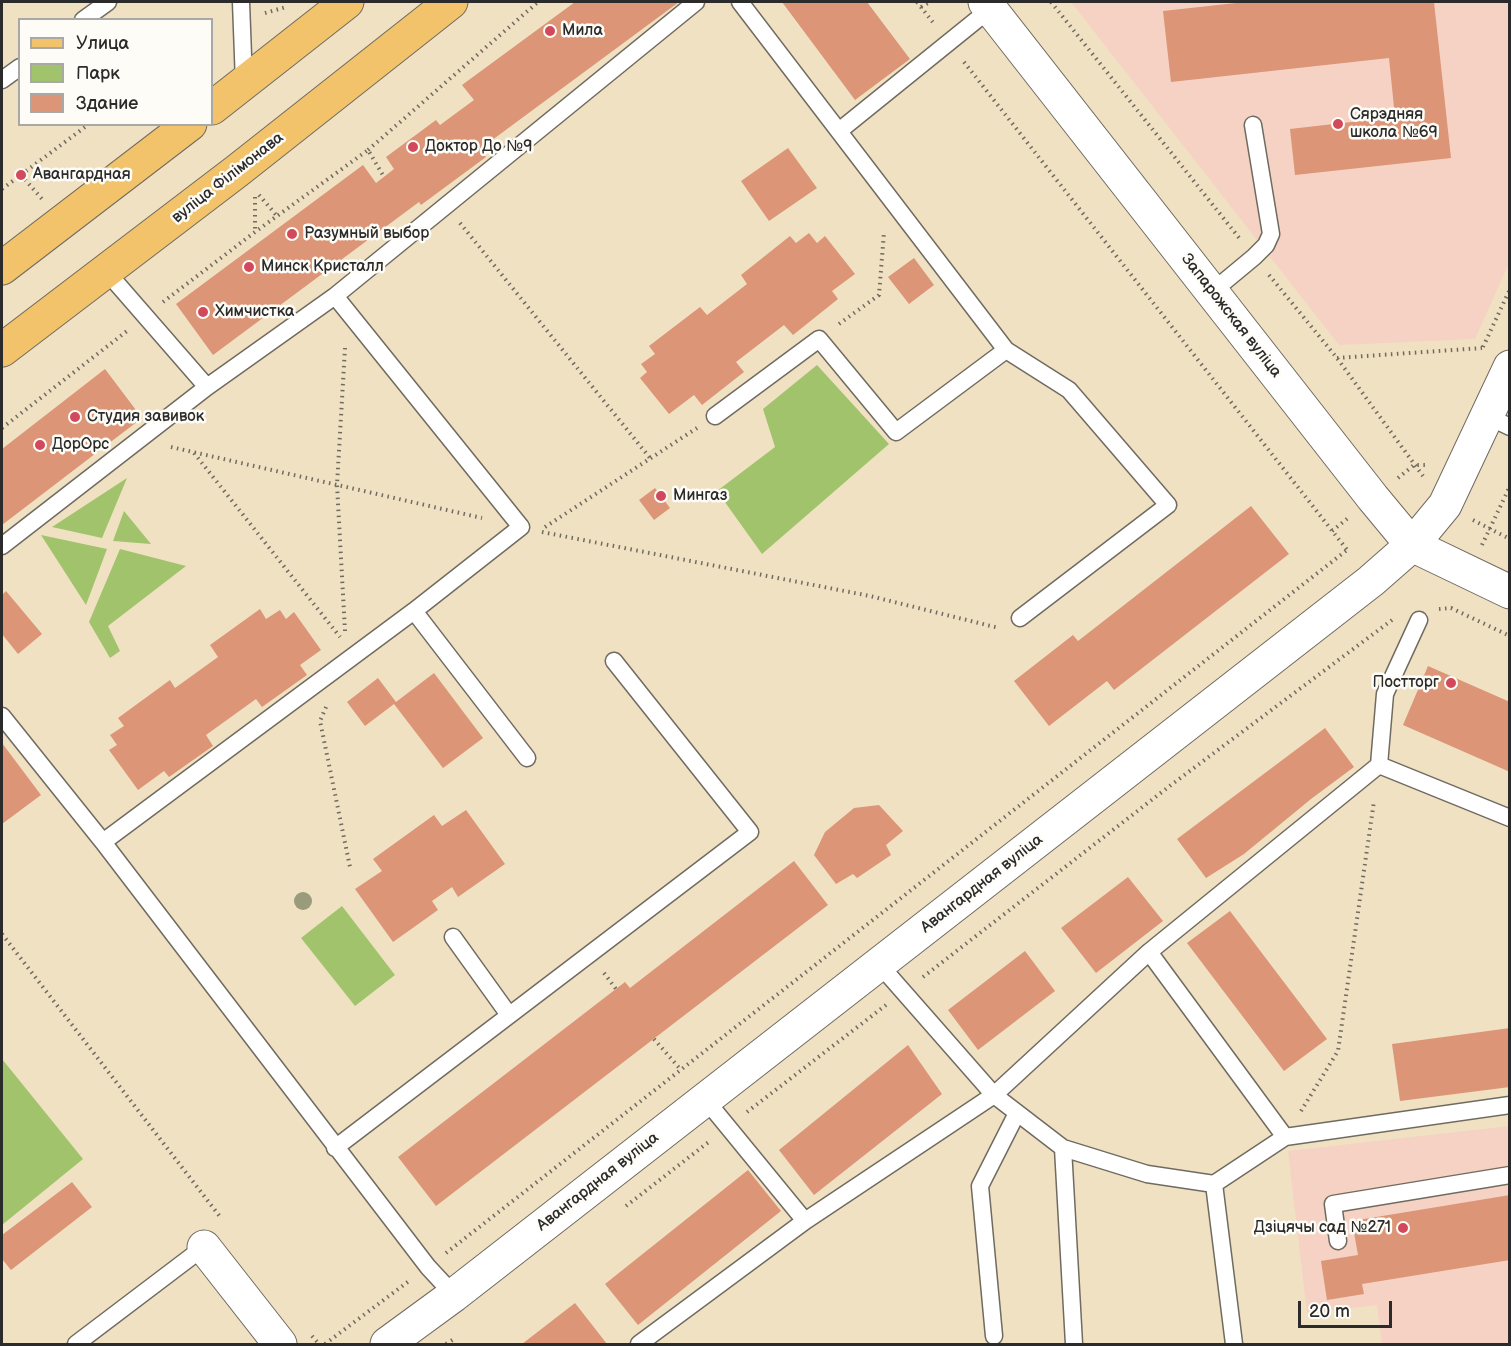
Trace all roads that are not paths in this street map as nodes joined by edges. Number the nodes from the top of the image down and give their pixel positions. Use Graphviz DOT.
graph roads {
  1 [pos="108,2"];
  2 [pos="241,2"];
  3 [pos="347,2"];
  4 [pos="451,2"];
  5 [pos="696,2"];
  6 [pos="740,2"];
  7 [pos="991,4"];
  8 [pos="86,18"];
  9 [pos="18,68"];
  10 [pos="2,80"];
  11 [pos="244,82"];
  12 [pos="213,107"];
  13 [pos="1253,125"];
  14 [pos="187,126"];
  15 [pos="839,131"];
  16 [pos="2,268"];
  17 [pos="106,271"];
  18 [pos="1213,291"];
  19 [pos="335,296"];
  20 [pos="2,350"];
  21 [pos="1006,350"];
  22 [pos="1509,367"];
  23 [pos="207,387"];
  24 [pos="715,416"];
  25 [pos="1498,422"];
  26 [pos="1412,544"];
  27 [pos="2,546"];
  28 [pos="1509,592"];
  29 [pos="414,611"];
  30 [pos="1425,614"];
  31 [pos="1020,618"];
  32 [pos="614,661"];
  33 [pos="2,716"];
  34 [pos="526,758"];
  35 [pos="1379,765"];
  36 [pos="1509,818"];
  37 [pos="103,842"];
  38 [pos="453,936"];
  39 [pos="1149,952"];
  40 [pos="879,964"];
  41 [pos="509,1015"];
  42 [pos="994,1095"];
  43 [pos="705,1099"];
  44 [pos="1509,1105"];
  45 [pos="1017,1113"];
  46 [pos="1285,1137"];
  47 [pos="335,1148"];
  48 [pos="1063,1148"];
  49 [pos="1509,1175"];
  50 [pos="1214,1184"];
  51 [pos="805,1221"];
  52 [pos="215,1235"];
  53 [pos="1338,1241"];
  54 [pos="454,1295"];
  55 [pos="994,1336"];
  56 [pos="76,1344"];
  57 [pos="280,1344"];
  58 [pos="387,1344"];
  59 [pos="639,1344"];
  60 [pos="1074,1344"];
  61 [pos="1234,1344"];
  1 -- 8 [label="lane"];
  2 -- 11 [label="lane"];
  3 -- 11 [label="main road"];
  4 -- 17 [label="main road, вуліца Філімонава"];
  5 -- 19 [label="lane"];
  6 -- 15 [label="lane"];
  7 -- 15 [label="lane"];
  7 -- 18 [label="street, Запарожская вуліца"];
  9 -- 10 [label="lane"];
  11 -- 12 [label="main road"];
  13 -- 18 [label="lane"];
  14 -- 16 [label="main road"];
  15 -- 21 [label="lane"];
  17 -- 20 [label="main road, вуліца Філімонава"];
  17 -- 23 [label="lane"];
  18 -- 26 [label="street, Запарожская вуліца"];
  19 -- 23 [label="lane"];
  19 -- 29 [label="lane"];
  21 -- 24 [label="lane"];
  21 -- 31 [label="lane"];
  22 -- 25 [label="street, Авангардная вуліца"];
  23 -- 27 [label="lane"];
  25 -- 26 [label="street, Авангардная вуліца"];
  26 -- 28 [label="street, Запарожская вуліца"];
  26 -- 40 [label="street, Авангардная вуліца"];
  29 -- 34 [label="lane"];
  29 -- 37 [label="lane"];
  30 -- 35 [label="lane"];
  32 -- 41 [label="lane"];
  33 -- 37 [label="lane"];
  35 -- 36 [label="lane"];
  35 -- 39 [label="lane"];
  37 -- 47 [label="lane"];
  38 -- 41 [label="lane"];
  39 -- 42 [label="lane"];
  39 -- 46 [label="lane"];
  40 -- 42 [label="lane"];
  40 -- 43 [label="street, Авангардная вуліца"];
  41 -- 47 [label="lane"];
  42 -- 45 [label="lane"];
  42 -- 51 [label="lane"];
  43 -- 51 [label="lane"];
  43 -- 54 [label="street, Авангардная вуліца"];
  44 -- 46 [label="lane"];
  45 -- 48 [label="lane"];
  45 -- 55 [label="lane"];
  46 -- 50 [label="lane"];
  47 -- 54 [label="lane"];
  48 -- 50 [label="lane"];
  48 -- 60 [label="lane"];
  49 -- 53 [label="lane"];
  50 -- 61 [label="lane"];
  51 -- 59 [label="lane"];
  52 -- 56 [label="lane"];
  52 -- 57 [label="street"];
  54 -- 58 [label="street, Авангардная вуліца"];
}
